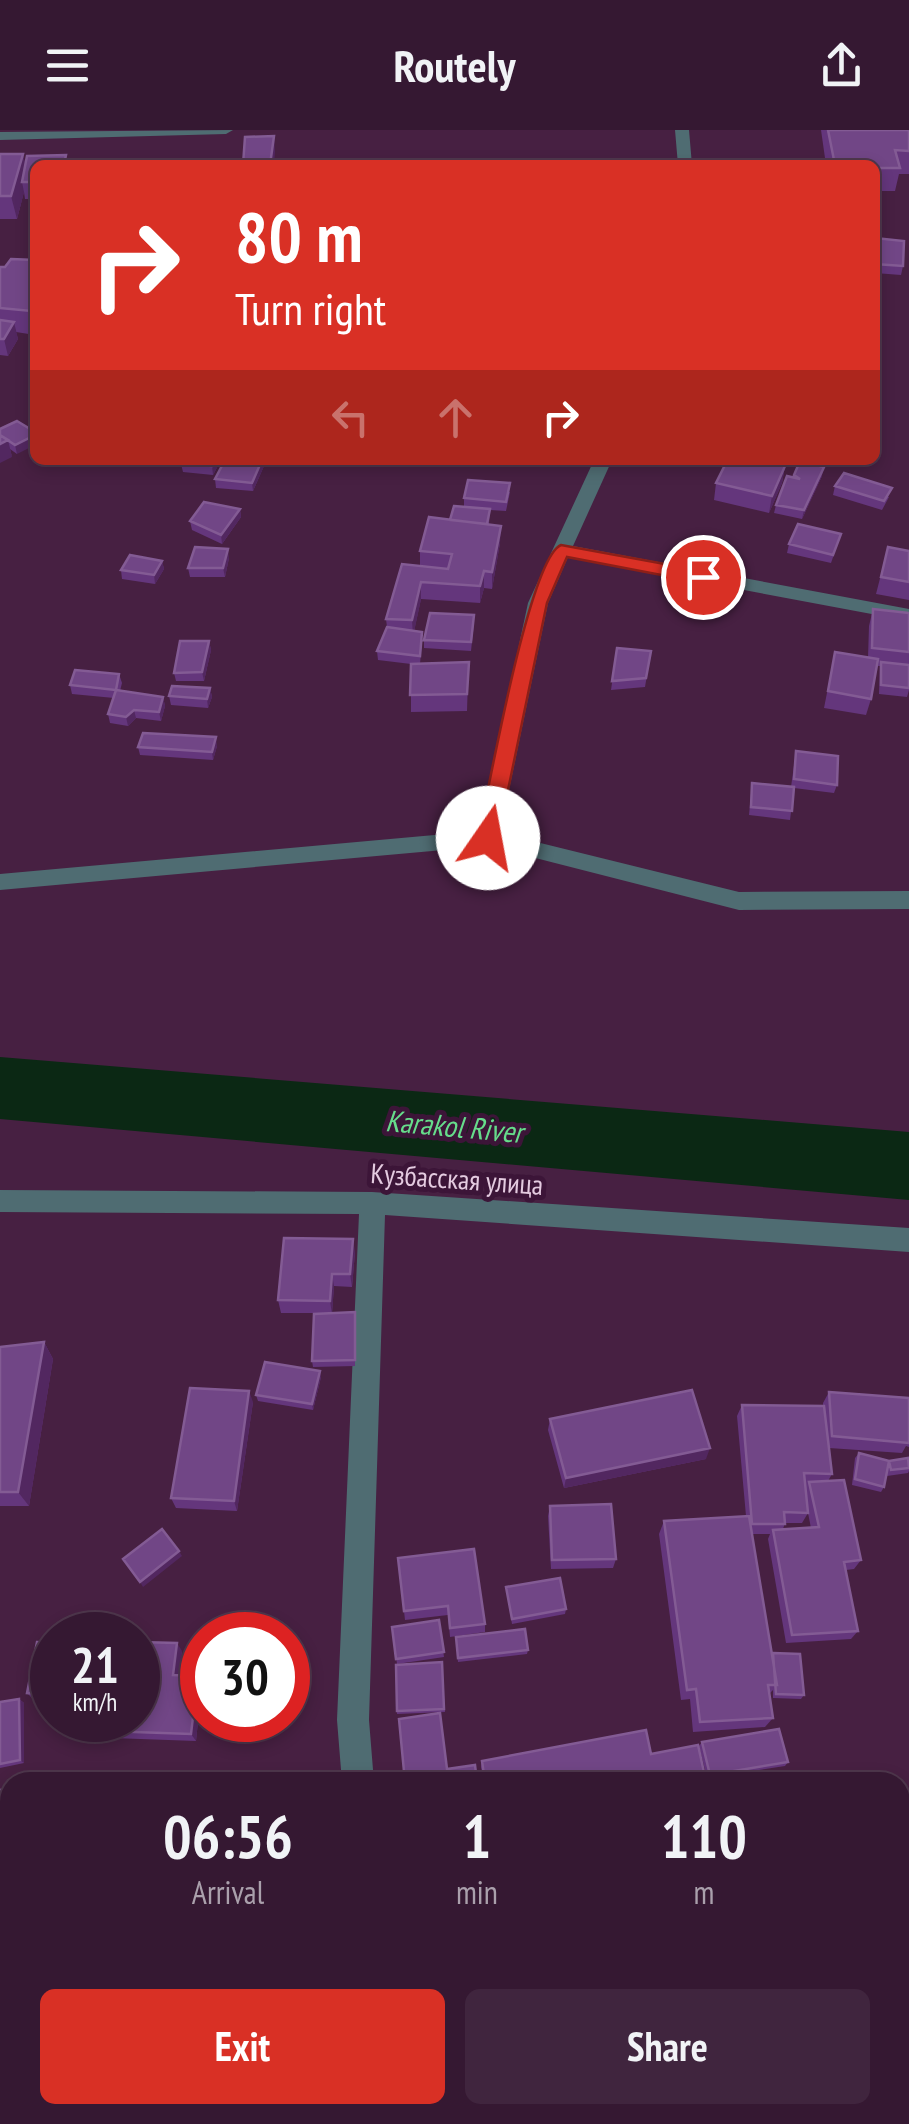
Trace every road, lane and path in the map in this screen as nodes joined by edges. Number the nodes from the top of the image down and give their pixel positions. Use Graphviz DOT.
graph roads {
  1 [pos="226,130"];
  2 [pos="682,130"];
  3 [pos="0,136"];
  4 [pos="685,160"];
  5 [pos="601,465"];
  6 [pos="561,550"];
  7 [pos="909,615"];
  8 [pos="488,838"];
  9 [pos="0,882"];
  10 [pos="909,900"];
  11 [pos="0,1201"];
  12 [pos="372,1203"];
  13 [pos="909,1240"];
  14 [pos="357,1772"];
  1 -- 3 [label="street"];
  2 -- 4 [label="street"];
  5 -- 6 [label="street"];
  6 -- 7 [label="street"];
  6 -- 8 [label="street"];
  8 -- 9 [label="street"];
  8 -- 10 [label="street"];
  11 -- 12 [label="street, Кузбасская улица"];
  12 -- 13 [label="street, Кузбасская улица"];
  12 -- 14 [label="street"];
}
